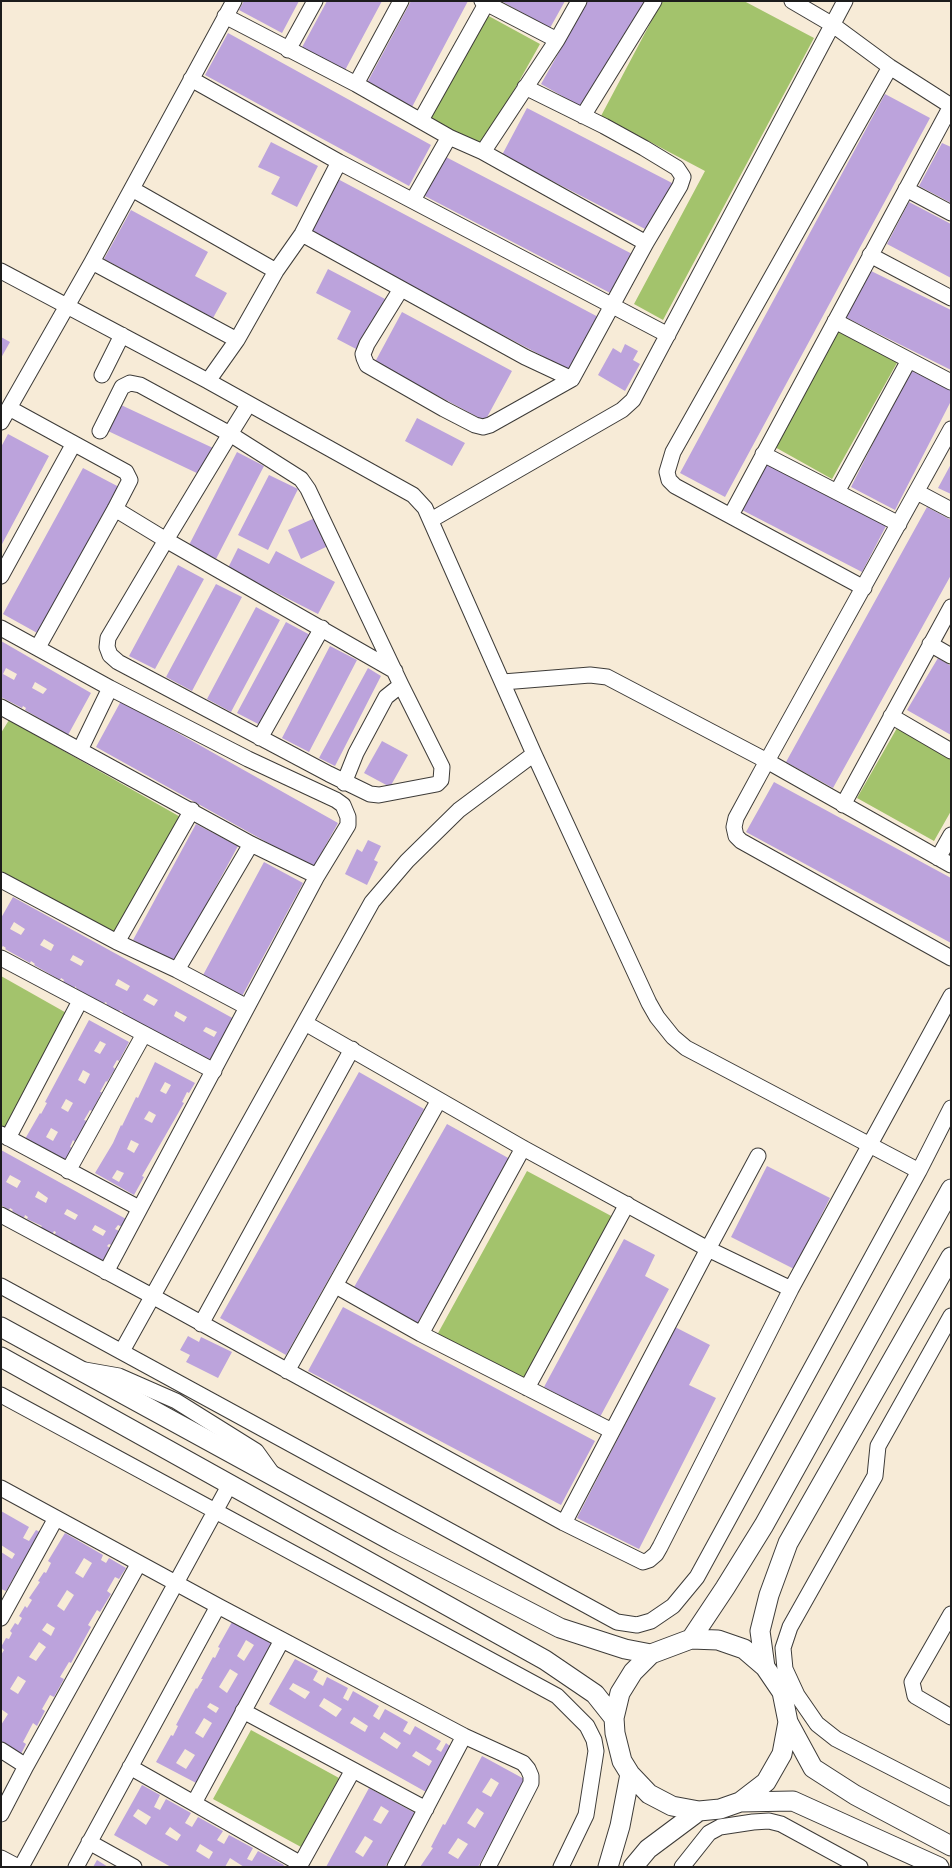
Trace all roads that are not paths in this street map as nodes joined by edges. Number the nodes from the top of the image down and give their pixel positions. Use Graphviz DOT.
graph roads {
  1 [pos="234,1"];
  2 [pos="316,1"];
  3 [pos="401,1"];
  4 [pos="579,1"];
  5 [pos="654,1"];
  6 [pos="792,1"];
  7 [pos="845,1"];
  8 [pos="484,2"];
  9 [pos="225,16"];
  10 [pos="833,25"];
  11 [pos="556,40"];
  12 [pos="288,50"];
  13 [pos="890,67"];
  14 [pos="191,79"];
  15 [pos="356,84"];
  16 [pos="524,87"];
  17 [pos="951,106"];
  18 [pos="582,116"];
  19 [pos="421,120"];
  20 [pos="449,137"];
  21 [pos="483,152"];
  22 [pos="339,162"];
  23 [pos="132,189"];
  24 [pos="906,189"];
  25 [pos="413,200"];
  26 [pos="951,213"];
  27 [pos="302,234"];
  28 [pos="646,243"];
  29 [pos="870,255"];
  30 [pos="92,262"];
  31 [pos="1,271"];
  32 [pos="276,271"];
  33 [pos="402,289"];
  34 [pos="951,298"];
  35 [pos="613,305"];
  36 [pos="67,306"];
  37 [pos="835,321"];
  38 [pos="122,335"];
  39 [pos="668,335"];
  40 [pos="237,340"];
  41 [pos="909,360"];
  42 [pos="102,376"];
  43 [pos="572,379"];
  44 [pos="208,381"];
  45 [pos="951,382"];
  46 [pos="248,405"];
  47 [pos="9,408"];
  48 [pos="1,422"];
  49 [pos="951,429"];
  50 [pos="100,431"];
  51 [pos="230,434"];
  52 [pos="73,444"];
  53 [pos="763,454"];
  54 [pos="837,492"];
  55 [pos="916,492"];
  56 [pos="115,509"];
  57 [pos="951,510"];
  58 [pos="731,515"];
  59 [pos="431,520"];
  60 [pos="899,524"];
  61 [pos="166,540"];
  62 [pos="1,576"];
  63 [pos="864,588"];
  64 [pos="951,607"];
  65 [pos="1,628"];
  66 [pos="322,628"];
  67 [pos="930,644"];
  68 [pos="38,647"];
  69 [pos="951,656"];
  70 [pos="398,678"];
  71 [pos="503,682"];
  72 [pos="110,688"];
  73 [pos="3,713"];
  74 [pos="891,716"];
  75 [pos="260,738"];
  76 [pos="80,750"];
  77 [pos="951,750"];
  78 [pos="534,754"];
  79 [pos="767,762"];
  80 [pos="344,783"];
  81 [pos="843,805"];
  82 [pos="192,810"];
  83 [pos="951,835"];
  84 [pos="251,844"];
  85 [pos="945,861"];
  86 [pos="317,876"];
  87 [pos="1,880"];
  88 [pos="117,942"];
  89 [pos="1,958"];
  90 [pos="951,958"];
  91 [pos="177,970"];
  92 [pos="951,996"];
  93 [pos="80,1001"];
  94 [pos="247,1007"];
  95 [pos="305,1023"];
  96 [pos="144,1034"];
  97 [pos="352,1049"];
  98 [pos="214,1071"];
  99 [pos="439,1100"];
  100 [pos="951,1108"];
  101 [pos="4,1136"];
  102 [pos="869,1145"];
  103 [pos="523,1148"];
  104 [pos="758,1156"];
  105 [pos="68,1171"];
  106 [pos="919,1171"];
  107 [pos="951,1189"];
  108 [pos="627,1204"];
  109 [pos="139,1208"];
  110 [pos="1,1215"];
  111 [pos="708,1248"];
  112 [pos="951,1257"];
  113 [pos="106,1272"];
  114 [pos="1,1286"];
  115 [pos="336,1286"];
  116 [pos="792,1289"];
  117 [pos="152,1296"];
  118 [pos="951,1316"];
  119 [pos="201,1324"];
  120 [pos="1,1327"];
  121 [pos="421,1334"];
  122 [pos="122,1351"];
  123 [pos="1,1357"];
  124 [pos="287,1371"];
  125 [pos="527,1388"];
  126 [pos="1,1395"];
  127 [pos="612,1431"];
  128 [pos="230,1484"];
  129 [pos="1,1488"];
  130 [pos="215,1512"];
  131 [pos="56,1518"];
  132 [pos="564,1523"];
  133 [pos="140,1563"];
  134 [pos="176,1583"];
  135 [pos="6,1598"];
  136 [pos="218,1606"];
  137 [pos="951,1614"];
  138 [pos="1,1618"];
  139 [pos="690,1639"];
  140 [pos="282,1640"];
  141 [pos="651,1654"];
  142 [pos="765,1666"];
  143 [pos="243,1711"];
  144 [pos="951,1717"];
  145 [pos="614,1718"];
  146 [pos="788,1722"];
  147 [pos="464,1736"];
  148 [pos="1,1750"];
  149 [pos="26,1766"];
  150 [pos="130,1767"];
  151 [pos="353,1770"];
  152 [pos="630,1774"];
  153 [pos="951,1798"];
  154 [pos="740,1802"];
  155 [pos="194,1803"];
  156 [pos="426,1809"];
  157 [pos="699,1811"];
  158 [pos="1,1814"];
  159 [pos="89,1842"];
  160 [pos="951,1846"];
  161 [pos="1,1858"];
  162 [pos="300,1865"];
  163 [pos="20,1867"];
  164 [pos="76,1867"];
  165 [pos="134,1867"];
  166 [pos="395,1867"];
  167 [pos="488,1867"];
  168 [pos="562,1867"];
  169 [pos="608,1867"];
  170 [pos="633,1867"];
  171 [pos="682,1867"];
  172 [pos="860,1867"];
  173 [pos="939,1867"];
  1 -- 9 [label="street"];
  2 -- 12 [label="street"];
  3 -- 15 [label="street"];
  4 -- 11 [label="street"];
  5 -- 18 [label="street"];
  6 -- 10 [label="street"];
  7 -- 10 [label="street"];
  8 -- 11 [label="street"];
  8 -- 19 [label="street"];
  9 -- 12 [label="street"];
  9 -- 14 [label="street"];
  10 -- 13 [label="street"];
  10 -- 39 [label="street"];
  11 -- 16 [label="street"];
  12 -- 15 [label="street"];
  13 -- 17 [label="street"];
  13 -- 58 [label="street"];
  14 -- 22 [label="street"];
  14 -- 23 [label="street"];
  15 -- 19 [label="street"];
  16 -- 18 [label="street"];
  16 -- 21 [label="street"];
  17 -- 24 [label="street"];
  18 -- 28 [label="street"];
  19 -- 20 [label="street"];
  20 -- 21 [label="street"];
  20 -- 25 [label="street"];
  21 -- 28 [label="street"];
  22 -- 25 [label="street"];
  22 -- 27 [label="street"];
  23 -- 30 [label="street"];
  23 -- 32 [label="street"];
  24 -- 26 [label="street"];
  24 -- 29 [label="street"];
  25 -- 35 [label="street"];
  27 -- 32 [label="street"];
  27 -- 33 [label="street"];
  28 -- 35 [label="street"];
  29 -- 34 [label="street"];
  29 -- 37 [label="street"];
  30 -- 36 [label="street"];
  30 -- 40 [label="street"];
  31 -- 36 [label="street"];
  32 -- 40 [label="street"];
  33 -- 43 [label="street"];
  33 -- 43 [label="street"];
  35 -- 39 [label="street"];
  35 -- 43 [label="street"];
  36 -- 38 [label="street"];
  36 -- 47 [label="street"];
  37 -- 41 [label="street"];
  37 -- 53 [label="street"];
  38 -- 42 [label="street"];
  38 -- 44 [label="street"];
  39 -- 59 [label="street"];
  40 -- 44 [label="street"];
  41 -- 45 [label="street"];
  41 -- 54 [label="street"];
  44 -- 46 [label="street"];
  46 -- 51 [label="street"];
  46 -- 59 [label="street"];
  47 -- 48 [label="street"];
  47 -- 52 [label="street"];
  49 -- 55 [label="street"];
  50 -- 51 [label="street"];
  51 -- 61 [label="street"];
  51 -- 70 [label="street"];
  52 -- 56 [label="street"];
  52 -- 62 [label="street"];
  53 -- 54 [label="street"];
  53 -- 58 [label="street"];
  54 -- 60 [label="street"];
  55 -- 57 [label="street"];
  55 -- 60 [label="street"];
  56 -- 61 [label="street"];
  56 -- 68 [label="street"];
  58 -- 63 [label="street"];
  59 -- 71 [label="street"];
  60 -- 63 [label="street"];
  61 -- 66 [label="street"];
  61 -- 75 [label="street"];
  63 -- 79 [label="street"];
  64 -- 67 [label="street"];
  65 -- 68 [label="street"];
  66 -- 70 [label="street"];
  66 -- 75 [label="street"];
  67 -- 69 [label="street"];
  67 -- 74 [label="street"];
  68 -- 72 [label="street"];
  70 -- 80 [label="street"];
  70 -- 80 [label="street"];
  71 -- 78 [label="street"];
  71 -- 79 [label="street"];
  72 -- 76 [label="street"];
  72 -- 86 [label="street"];
  73 -- 76 [label="street"];
  74 -- 77 [label="street"];
  74 -- 81 [label="street"];
  75 -- 80 [label="street"];
  76 -- 82 [label="street"];
  78 -- 95 [label="street"];
  78 -- 102 [label="street"];
  79 -- 81 [label="street"];
  79 -- 90 [label="street"];
  81 -- 85 [label="street"];
  82 -- 84 [label="street"];
  82 -- 88 [label="street"];
  83 -- 85 [label="street"];
  84 -- 86 [label="street"];
  84 -- 91 [label="street"];
  86 -- 94 [label="street"];
  87 -- 88 [label="street"];
  88 -- 91 [label="street"];
  89 -- 93 [label="street"];
  91 -- 94 [label="street"];
  92 -- 102 [label="street"];
  93 -- 96 [label="street"];
  93 -- 101 [label="street"];
  94 -- 98 [label="street"];
  95 -- 97 [label="street"];
  95 -- 117 [label="street"];
  96 -- 98 [label="street"];
  96 -- 105 [label="street"];
  97 -- 99 [label="street"];
  97 -- 119 [label="street"];
  98 -- 109 [label="street"];
  99 -- 103 [label="street"];
  99 -- 115 [label="street"];
  100 -- 106 [label="street"];
  101 -- 105 [label="street"];
  102 -- 106 [label="street"];
  102 -- 116 [label="street"];
  103 -- 108 [label="street"];
  103 -- 121 [label="street"];
  104 -- 111 [label="street"];
  105 -- 109 [label="street"];
  106 -- 122 [label="street"];
  107 -- 139 [label="street"];
  108 -- 111 [label="street"];
  108 -- 125 [label="street"];
  109 -- 113 [label="street"];
  110 -- 113 [label="street"];
  111 -- 116 [label="street"];
  111 -- 127 [label="street"];
  112 -- 142 [label="street"];
  113 -- 117 [label="street"];
  114 -- 122 [label="street"];
  115 -- 121 [label="street"];
  115 -- 124 [label="street"];
  116 -- 132 [label="street"];
  117 -- 119 [label="street"];
  117 -- 122 [label="street"];
  118 -- 153 [label="street"];
  119 -- 124 [label="street"];
  120 -- 141 [label="street"];
  121 -- 125 [label="street"];
  123 -- 128 [label="street"];
  124 -- 132 [label="street"];
  125 -- 127 [label="street"];
  126 -- 130 [label="street"];
  127 -- 132 [label="street"];
  128 -- 130 [label="street"];
  128 -- 145 [label="street"];
  129 -- 131 [label="street"];
  130 -- 134 [label="street"];
  130 -- 168 [label="street"];
  131 -- 133 [label="street"];
  131 -- 135 [label="street"];
  133 -- 134 [label="street"];
  133 -- 149 [label="street"];
  134 -- 136 [label="street"];
  134 -- 163 [label="street"];
  135 -- 138 [label="street"];
  136 -- 140 [label="street"];
  136 -- 150 [label="street"];
  137 -- 144 [label="street"];
  139 -- 141 [label="street"];
  139 -- 142 [label="street"];
  140 -- 143 [label="street"];
  140 -- 147 [label="street"];
  141 -- 145 [label="street"];
  142 -- 146 [label="street"];
  143 -- 151 [label="street"];
  143 -- 155 [label="street"];
  145 -- 152 [label="street"];
  146 -- 154 [label="street"];
  146 -- 160 [label="street"];
  147 -- 156 [label="street"];
  147 -- 167 [label="street"];
  148 -- 149 [label="street"];
  149 -- 158 [label="street"];
  150 -- 155 [label="street"];
  150 -- 159 [label="street"];
  151 -- 156 [label="street"];
  151 -- 162 [label="street"];
  152 -- 157 [label="street"];
  152 -- 169 [label="street"];
  154 -- 157 [label="street"];
  154 -- 173 [label="street"];
  155 -- 162 [label="street"];
  156 -- 166 [label="street"];
  157 -- 170 [label="street"];
  159 -- 164 [label="street"];
  159 -- 165 [label="street"];
  161 -- 163 [label="street"];
  171 -- 172 [label="street"];
}
